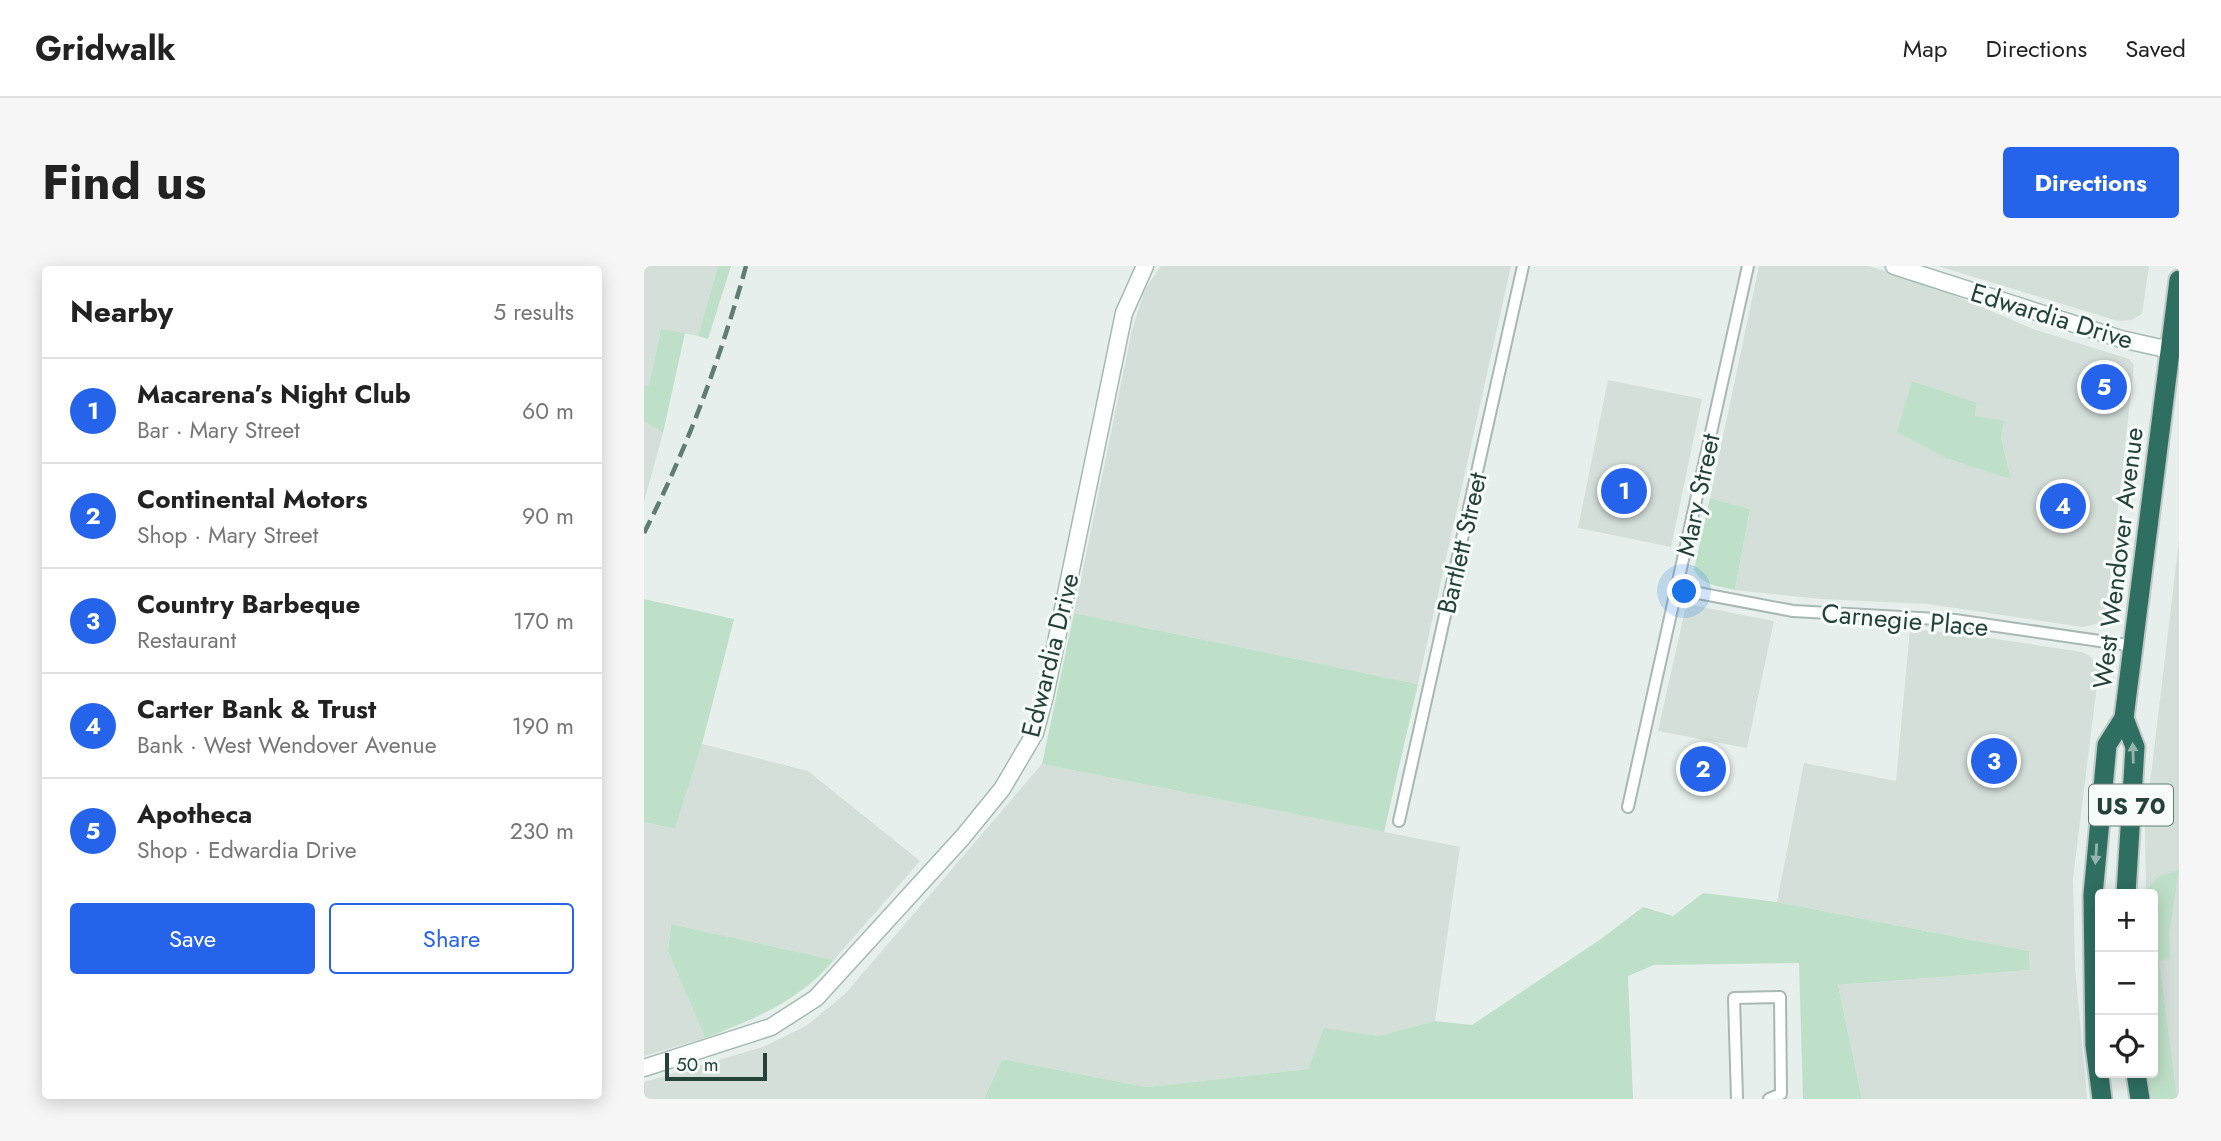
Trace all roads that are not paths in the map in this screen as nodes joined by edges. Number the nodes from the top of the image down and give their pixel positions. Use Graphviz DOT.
graph roads {
  1 [pos="1145,266"];
  2 [pos="1523,266"];
  3 [pos="1748,266"];
  4 [pos="1894,266"];
  5 [pos="2179,280"];
  6 [pos="2170,350"];
  7 [pos="1677,589"];
  8 [pos="2134,646"];
  9 [pos="2124,718"];
  10 [pos="1628,807"];
  11 [pos="1399,821"];
  12 [pos="2126,889"];
  13 [pos="644,1068"];
  14 [pos="2137,1078"];
  15 [pos="1737,1099"];
  16 [pos="1769,1099"];
  17 [pos="2102,1099"];
  18 [pos="2140,1099"];
  1 -- 13 [label="main road, Edwardia Drive"];
  2 -- 11 [label="street, Bartlett Street"];
  3 -- 7 [label="street, Mary Street"];
  4 -- 6 [label="main road, Edwardia Drive"];
  5 -- 6 [label="highway, West Wendover Avenue / US 70"];
  6 -- 8 [label="highway, West Wendover Avenue / US 70"];
  7 -- 8 [label="street, Carnegie Place"];
  7 -- 10 [label="street, Mary Street"];
  8 -- 9 [label="highway, West Wendover Avenue / US 70"];
  12 -- 9 [label="highway, West Wendover Avenue / US 70, one-way"];
  9 -- 17 [label="highway, West Wendover Avenue / US 70, one-way"];
  14 -- 18 [label="highway"];
  15 -- 16 [label="street"];
}
